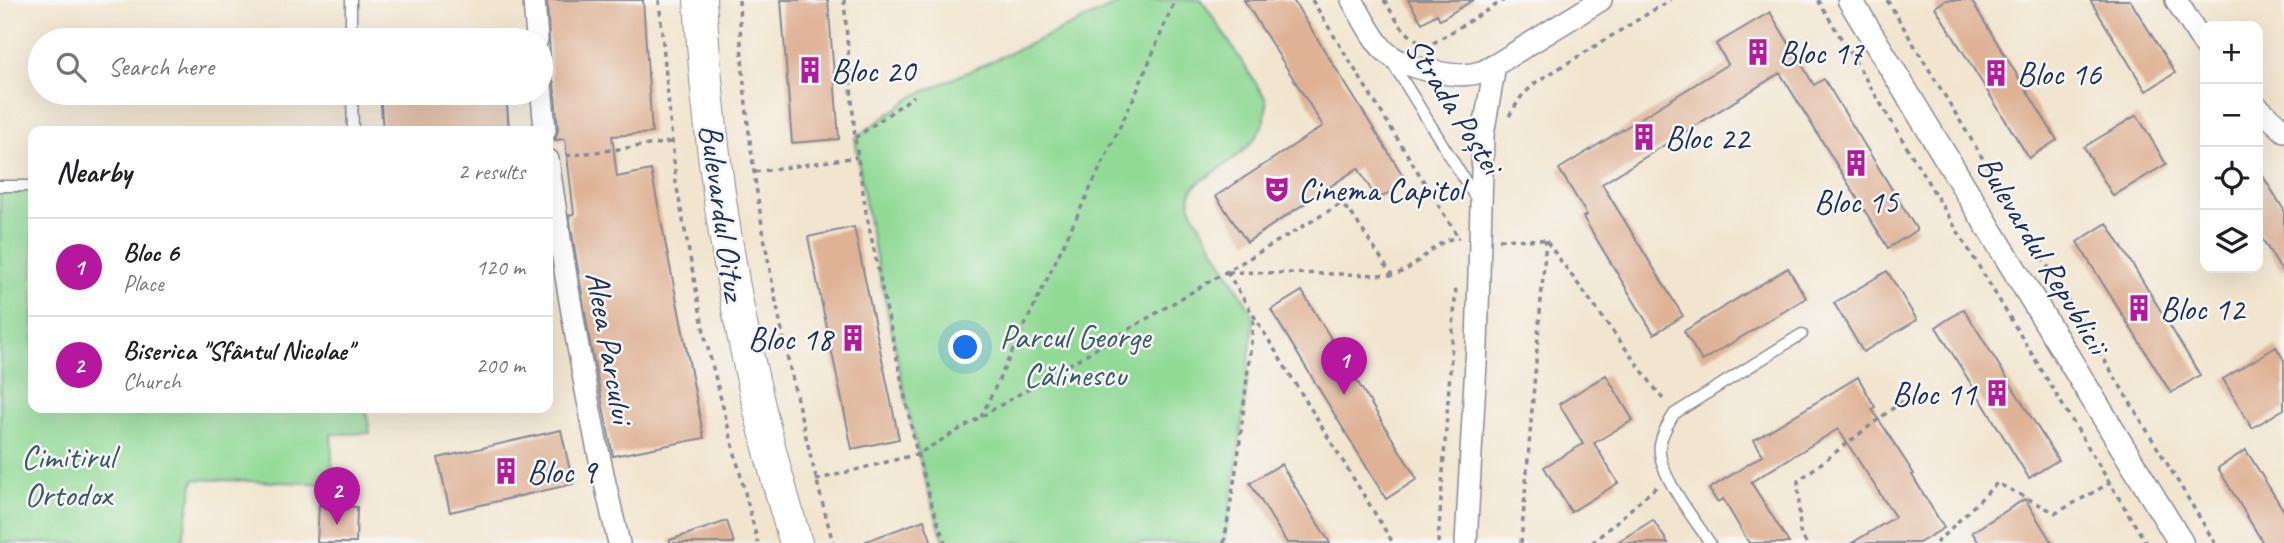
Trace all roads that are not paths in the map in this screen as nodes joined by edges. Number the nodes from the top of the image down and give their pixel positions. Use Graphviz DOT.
graph roads {
  1 [pos="351,0"];
  2 [pos="534,0"];
  3 [pos="700,0"];
  4 [pos="1352,0"];
  5 [pos="1601,0"];
  6 [pos="1850,0"];
  7 [pos="2176,0"];
  8 [pos="351,28"];
  9 [pos="536,28"];
  10 [pos="2200,38"];
  11 [pos="1384,51"];
  12 [pos="1495,65"];
  13 [pos="352,105"];
  14 [pos="543,105"];
  15 [pos="2263,112"];
  16 [pos="352,126"];
  17 [pos="545,126"];
  18 [pos="2284,131"];
  19 [pos="555,158"];
  20 [pos="28,186"];
  21 [pos="0,187"];
  22 [pos="1482,208"];
  23 [pos="1802,334"];
  24 [pos="618,543"];
  25 [pos="796,543"];
  26 [pos="1466,543"];
  27 [pos="1710,543"];
  28 [pos="2181,543"];
  1 -- 8 [label="lane"];
  2 -- 9 [label="street"];
  3 -- 25 [label="main road, Bulevardul Oituz"];
  4 -- 11 [label="street, Strada Poștei"];
  5 -- 12 [label="street, Strada Poștei"];
  6 -- 28 [label="street, Bulevardul Republicii"];
  7 -- 10 [label="street"];
  11 -- 12 [label="street, Strada Poștei"];
  11 -- 22 [label="lane, Strada Poștei"];
  12 -- 22 [label="street"];
  13 -- 16 [label="lane"];
  14 -- 17 [label="street"];
  15 -- 18 [label="street"];
  19 -- 24 [label="street, Aleea Parcului"];
  20 -- 21 [label="lane"];
  22 -- 26 [label="street"];
  23 -- 27 [label="lane"];
}
